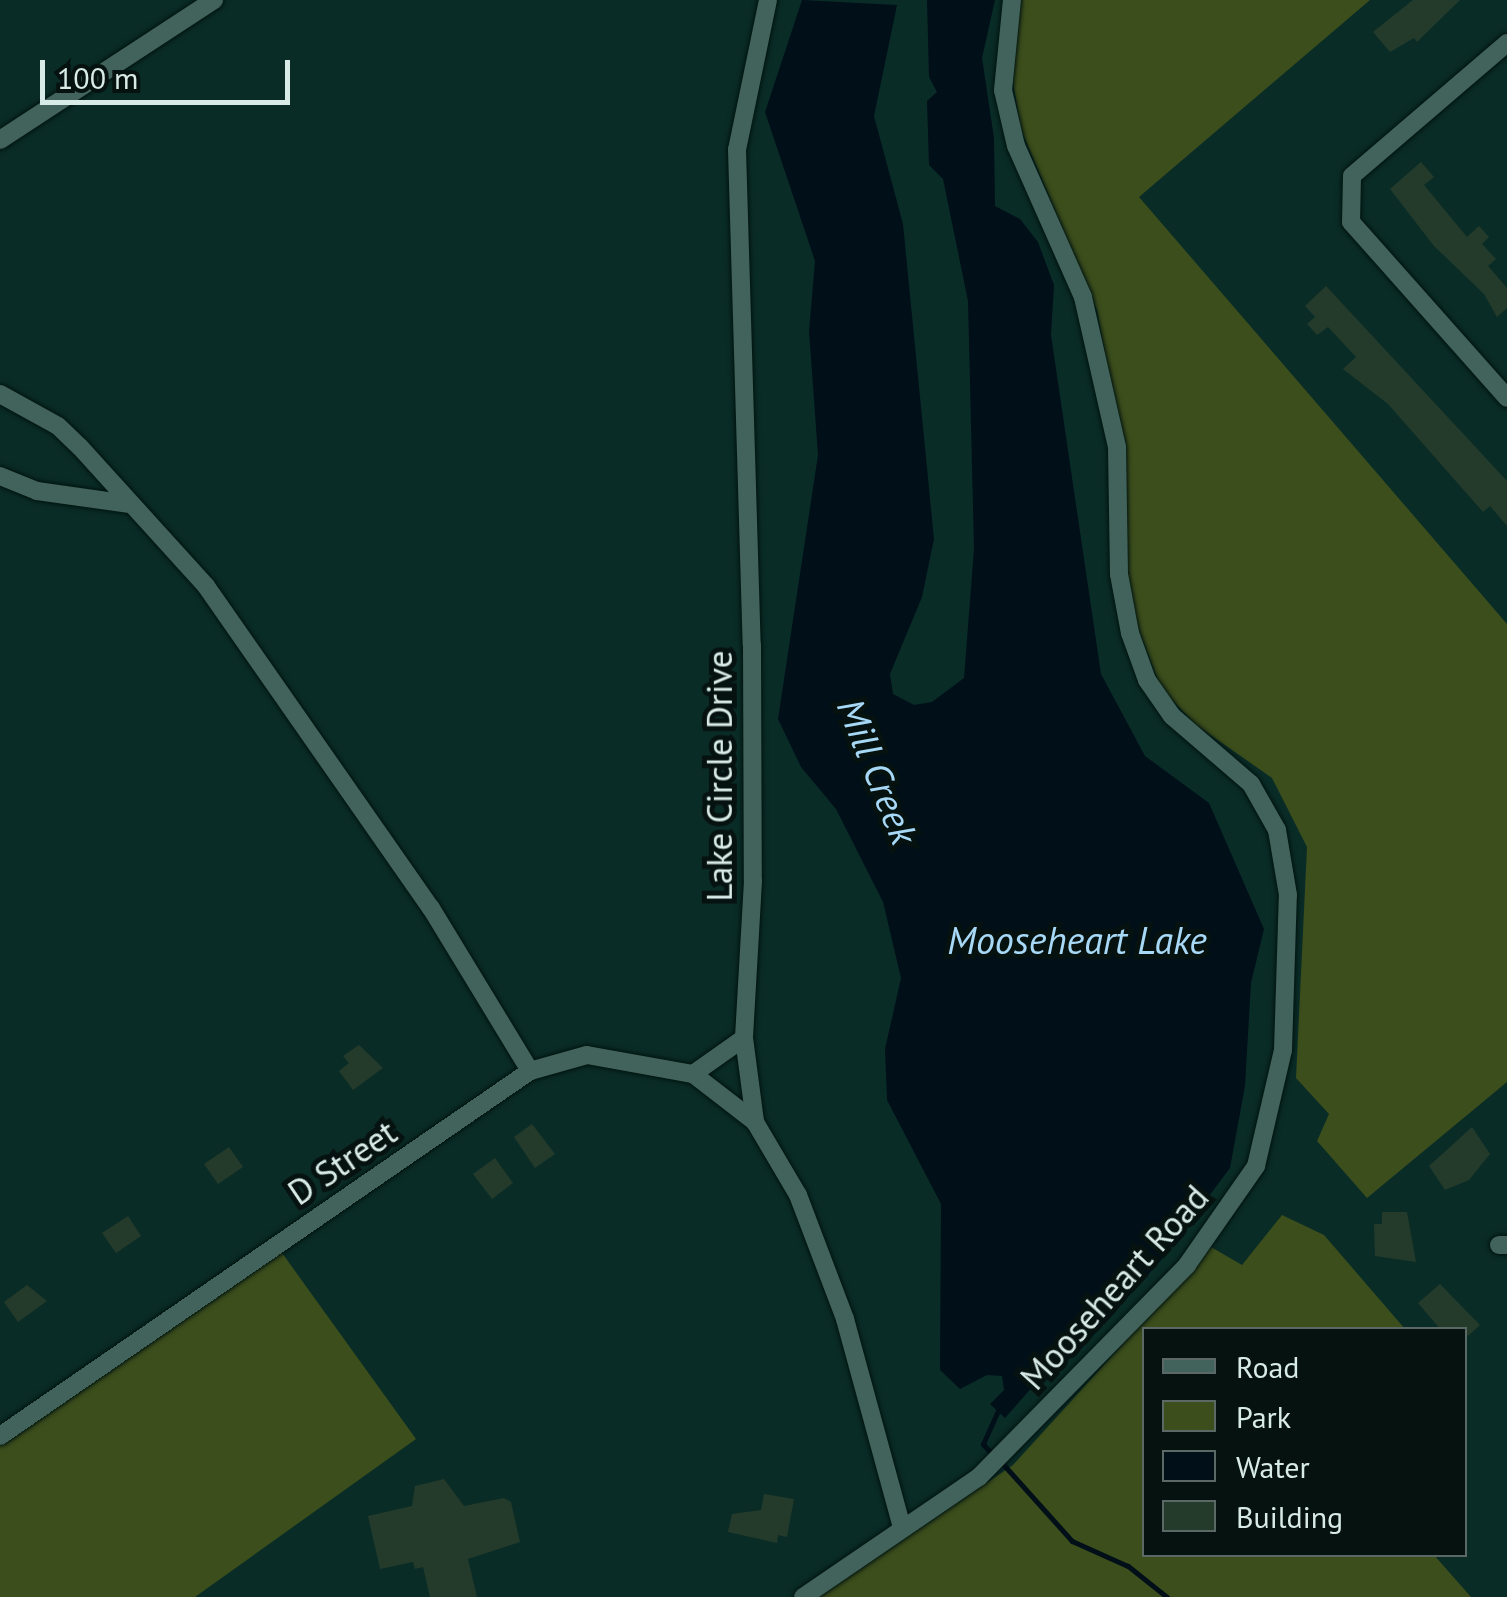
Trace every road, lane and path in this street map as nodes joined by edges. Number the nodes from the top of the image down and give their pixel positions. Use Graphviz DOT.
graph roads {
  1 [pos="214,0"];
  2 [pos="768,0"];
  3 [pos="1012,0"];
  4 [pos="1507,43"];
  5 [pos="0,140"];
  6 [pos="0,394"];
  7 [pos="1507,398"];
  8 [pos="0,476"];
  9 [pos="130,504"];
  10 [pos="744,1038"];
  11 [pos="530,1071"];
  12 [pos="693,1074"];
  13 [pos="755,1122"];
  14 [pos="0,1436"];
  15 [pos="902,1527"];
  16 [pos="803,1597"];
  1 -- 5 [label="street"];
  2 -- 10 [label="street, Lake Circle Drive"];
  3 -- 15 [label="street, Mooseheart Road"];
  4 -- 7 [label="street"];
  6 -- 9 [label="street"];
  8 -- 9 [label="street"];
  9 -- 11 [label="street"];
  10 -- 12 [label="street"];
  10 -- 13 [label="street, Lake Circle Drive"];
  11 -- 12 [label="street, D Street"];
  11 -- 14 [label="street, D Street"];
  12 -- 13 [label="street"];
  13 -- 15 [label="street, Lake Circle Drive"];
  15 -- 16 [label="street, Mooseheart Road"];
}
